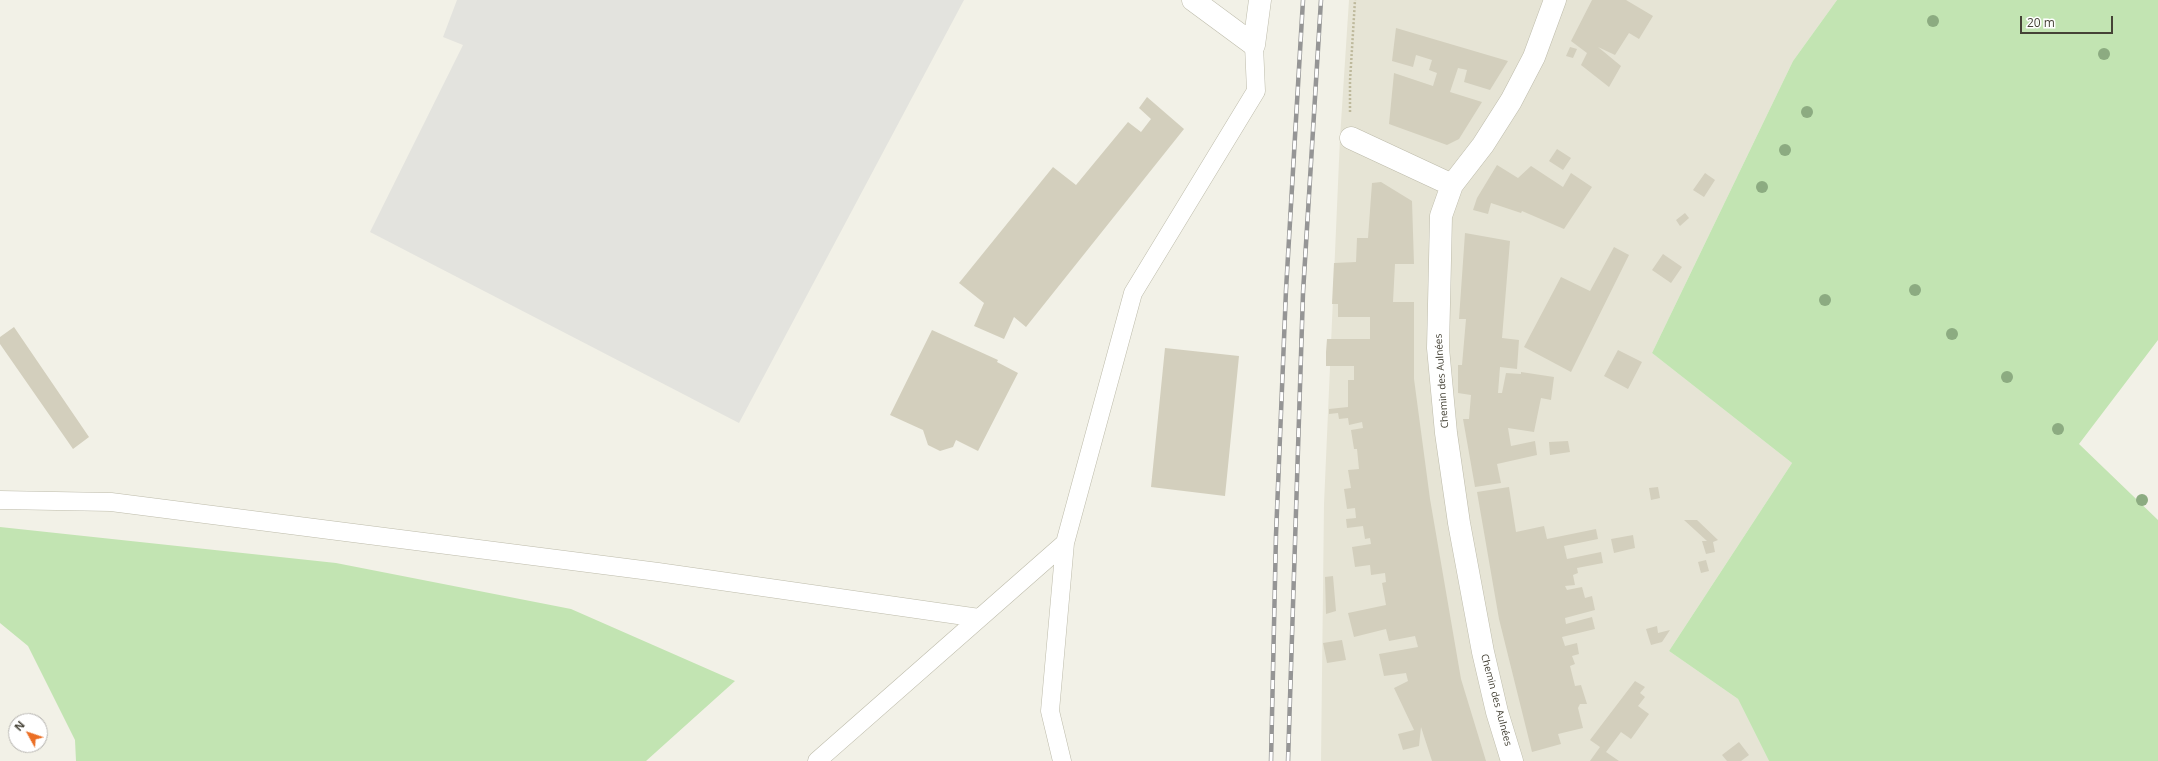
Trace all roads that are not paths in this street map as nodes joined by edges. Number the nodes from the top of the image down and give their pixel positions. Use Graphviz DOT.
graph roads {
  1 [pos="1193,0"];
  2 [pos="1260,0"];
  3 [pos="1555,0"];
  4 [pos="1254,45"];
  5 [pos="1351,138"];
  6 [pos="1452,185"];
  7 [pos="0,500"];
  8 [pos="1065,543"];
  9 [pos="980,618"];
  10 [pos="817,761"];
  11 [pos="1062,761"];
  12 [pos="1512,761"];
  1 -- 4 [label="street"];
  2 -- 4 [label="street"];
  3 -- 6 [label="street, Chemin des Aulnées"];
  4 -- 8 [label="lane"];
  5 -- 6 [label="street"];
  6 -- 12 [label="street, Chemin des Aulnées"];
  7 -- 9 [label="lane"];
  8 -- 9 [label="lane"];
  8 -- 11 [label="lane"];
  9 -- 10 [label="lane"];
}
